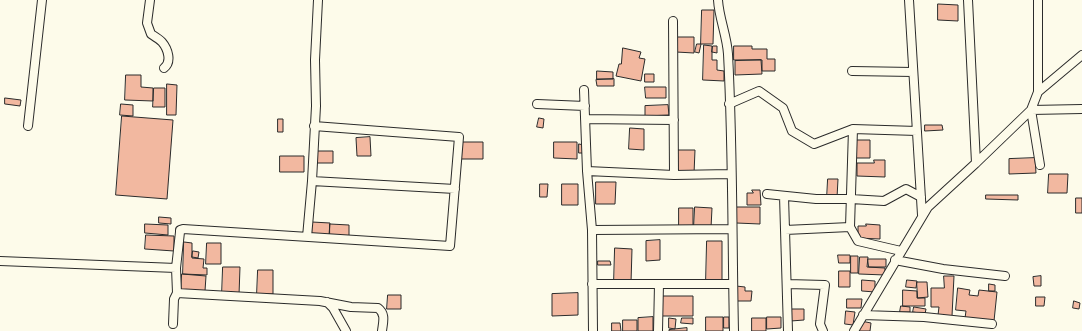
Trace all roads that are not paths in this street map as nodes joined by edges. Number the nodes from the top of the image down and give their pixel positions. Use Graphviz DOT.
graph roads {
  1 [pos="42,0"];
  2 [pos="150,0"];
  3 [pos="318,0"];
  4 [pos="718,0"];
  5 [pos="909,0"];
  6 [pos="968,0"];
  7 [pos="1038,0"];
  8 [pos="673,21"];
  9 [pos="1082,55"];
  10 [pos="164,68"];
  11 [pos="852,71"];
  12 [pos="913,72"];
  13 [pos="584,90"];
  14 [pos="1038,92"];
  15 [pos="537,104"];
  16 [pos="729,104"];
  17 [pos="585,106"];
  18 [pos="1082,109"];
  19 [pos="1030,110"];
  20 [pos="585,119"];
  21 [pos="674,120"];
  22 [pos="28,126"];
  23 [pos="314,126"];
  24 [pos="853,129"];
  25 [pos="917,131"];
  26 [pos="976,163"];
  27 [pos="1040,165"];
  28 [pos="587,171"];
  29 [pos="731,174"];
  30 [pos="674,175"];
  31 [pos="312,181"];
  32 [pos="455,189"];
  33 [pos="767,194"];
  34 [pos="784,196"];
  35 [pos="921,197"];
  36 [pos="851,198"];
  37 [pos="922,215"];
  38 [pos="850,227"];
  39 [pos="732,229"];
  40 [pos="592,230"];
  41 [pos="785,230"];
  42 [pos="306,237"];
  43 [pos="901,252"];
  44 [pos="895,260"];
  45 [pos="0,261"];
  46 [pos="176,268"];
  47 [pos="1005,276"];
  48 [pos="592,284"];
  49 [pos="659,284"];
  50 [pos="733,284"];
  51 [pos="787,284"];
  52 [pos="177,294"];
  53 [pos="327,302"];
  54 [pos="863,315"];
  55 [pos="173,324"];
  56 [pos="992,324"];
  57 [pos="346,331"];
  58 [pos="382,331"];
  59 [pos="593,331"];
  60 [pos="658,331"];
  61 [pos="734,331"];
  62 [pos="788,331"];
  63 [pos="823,331"];
  64 [pos="854,331"];
  1 -- 22 [label="street"];
  2 -- 10 [label="street"];
  3 -- 23 [label="street"];
  4 -- 16 [label="street"];
  5 -- 12 [label="street"];
  6 -- 26 [label="street"];
  7 -- 14 [label="street"];
  8 -- 21 [label="street"];
  9 -- 14 [label="street"];
  11 -- 12 [label="street"];
  12 -- 25 [label="street"];
  13 -- 17 [label="street"];
  14 -- 19 [label="street"];
  15 -- 17 [label="street"];
  16 -- 24 [label="street"];
  16 -- 29 [label="street"];
  17 -- 20 [label="street"];
  18 -- 19 [label="street"];
  19 -- 26 [label="street"];
  19 -- 27 [label="street"];
  20 -- 21 [label="street"];
  20 -- 28 [label="street"];
  21 -- 30 [label="street"];
  23 -- 31 [label="street"];
  23 -- 32 [label="street"];
  24 -- 25 [label="street"];
  24 -- 36 [label="street"];
  25 -- 35 [label="street"];
  26 -- 37 [label="street"];
  28 -- 30 [label="street"];
  28 -- 40 [label="street"];
  29 -- 30 [label="street"];
  29 -- 39 [label="street"];
  31 -- 32 [label="street"];
  31 -- 42 [label="street"];
  32 -- 42 [label="street"];
  33 -- 34 [label="street"];
  34 -- 36 [label="street"];
  34 -- 41 [label="street"];
  35 -- 36 [label="street"];
  35 -- 37 [label="street"];
  36 -- 38 [label="street"];
  37 -- 43 [label="street"];
  38 -- 41 [label="street"];
  38 -- 43 [label="street"];
  39 -- 40 [label="street"];
  39 -- 50 [label="street"];
  40 -- 48 [label="street"];
  41 -- 51 [label="street"];
  42 -- 46 [label="street"];
  43 -- 44 [label="street"];
  44 -- 47 [label="street"];
  44 -- 54 [label="street"];
  45 -- 46 [label="street"];
  46 -- 52 [label="street"];
  48 -- 49 [label="street"];
  48 -- 59 [label="street"];
  49 -- 50 [label="street"];
  49 -- 60 [label="street"];
  50 -- 61 [label="street"];
  51 -- 62 [label="street"];
  51 -- 63 [label="street"];
  52 -- 53 [label="street"];
  52 -- 55 [label="street"];
  53 -- 57 [label="street"];
  53 -- 58 [label="street"];
  54 -- 56 [label="street"];
  54 -- 64 [label="street"];
}
